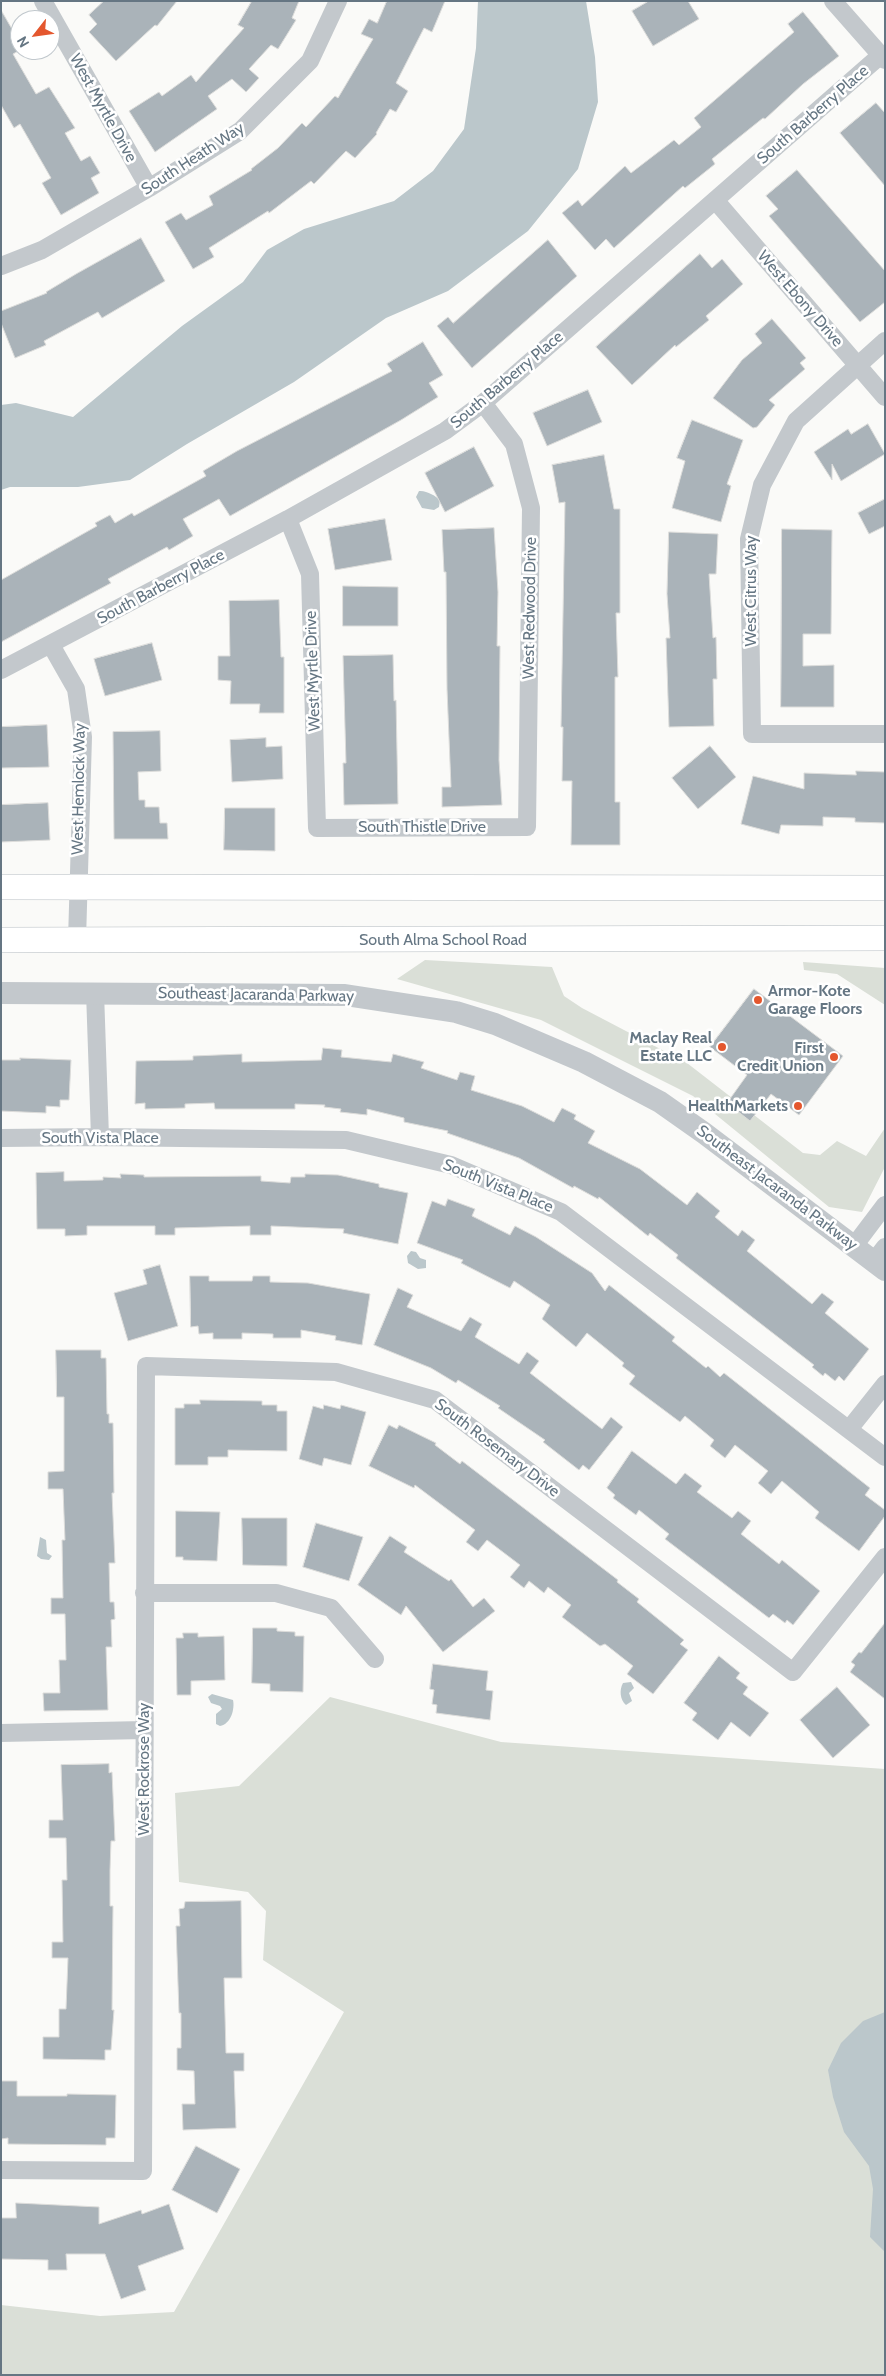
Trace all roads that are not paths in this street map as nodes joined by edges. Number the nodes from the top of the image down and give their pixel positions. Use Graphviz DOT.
graph roads {
  1 [pos="338,1"];
  2 [pos="833,1"];
  3 [pos="46,3"];
  4 [pos="883,58"];
  5 [pos="149,188"];
  6 [pos="715,200"];
  7 [pos="1,266"];
  8 [pos="885,341"];
  9 [pos="857,366"];
  10 [pos="885,397"];
  11 [pos="483,403"];
  12 [pos="288,519"];
  13 [pos="51,645"];
  14 [pos="1,670"];
  15 [pos="885,734"];
  16 [pos="527,827"];
  17 [pos="318,828"];
  18 [pos="77,886"];
  19 [pos="1,887"];
  20 [pos="885,888"];
  21 [pos="885,938"];
  22 [pos="1,940"];
  23 [pos="77,940"];
  24 [pos="95,992"];
  25 [pos="1,993"];
  26 [pos="100,1137"];
  27 [pos="1,1138"];
  28 [pos="885,1205"];
  29 [pos="854,1246"];
  30 [pos="881,1259"];
  31 [pos="146,1366"];
  32 [pos="885,1384"];
  33 [pos="850,1428"];
  34 [pos="885,1456"];
  35 [pos="885,1557"];
  36 [pos="144,1593"];
  37 [pos="374,1659"];
  38 [pos="144,1730"];
  39 [pos="1,1733"];
  40 [pos="1,2170"];
  1 -- 5 [label="street, South Heath Way"];
  2 -- 4 [label="street"];
  3 -- 5 [label="street, West Myrtle Drive"];
  4 -- 6 [label="street, South Barberry Place"];
  5 -- 7 [label="street, South Heath Way"];
  6 -- 9 [label="street, West Ebony Drive"];
  6 -- 11 [label="street, South Barberry Place"];
  8 -- 9 [label="street, West Citrus Way"];
  9 -- 10 [label="street, West Ebony Drive"];
  9 -- 15 [label="street, West Citrus Way"];
  11 -- 12 [label="street, South Barberry Place"];
  11 -- 16 [label="street, West Redwood Drive"];
  12 -- 13 [label="street, South Barberry Place"];
  12 -- 17 [label="street, West Myrtle Drive"];
  13 -- 14 [label="street, South Barberry Place"];
  13 -- 18 [label="street, West Hemlock Way"];
  16 -- 17 [label="street, South Thistle Drive"];
  18 -- 19 [label="main road"];
  18 -- 20 [label="main road"];
  18 -- 23 [label="street, West Hemlock Way"];
  21 -- 23 [label="main road, South Alma School Road"];
  22 -- 23 [label="main road, South Alma School Road"];
  24 -- 25 [label="street, Southeast Jacaranda Parkway"];
  24 -- 26 [label="street"];
  24 -- 29 [label="street, Southeast Jacaranda Parkway"];
  26 -- 27 [label="street, South Vista Place"];
  26 -- 33 [label="street, South Vista Place"];
  28 -- 29 [label="street"];
  29 -- 30 [label="street, Southeast Jacaranda Parkway"];
  31 -- 35 [label="street, South Rosemary Drive"];
  31 -- 36 [label="street, West Rockrose Way"];
  32 -- 33 [label="street"];
  33 -- 34 [label="street, South Vista Place"];
  36 -- 37 [label="street"];
  36 -- 38 [label="street, West Rockrose Way"];
  38 -- 39 [label="street"];
  38 -- 40 [label="street, West Rockrose Way"];
}
